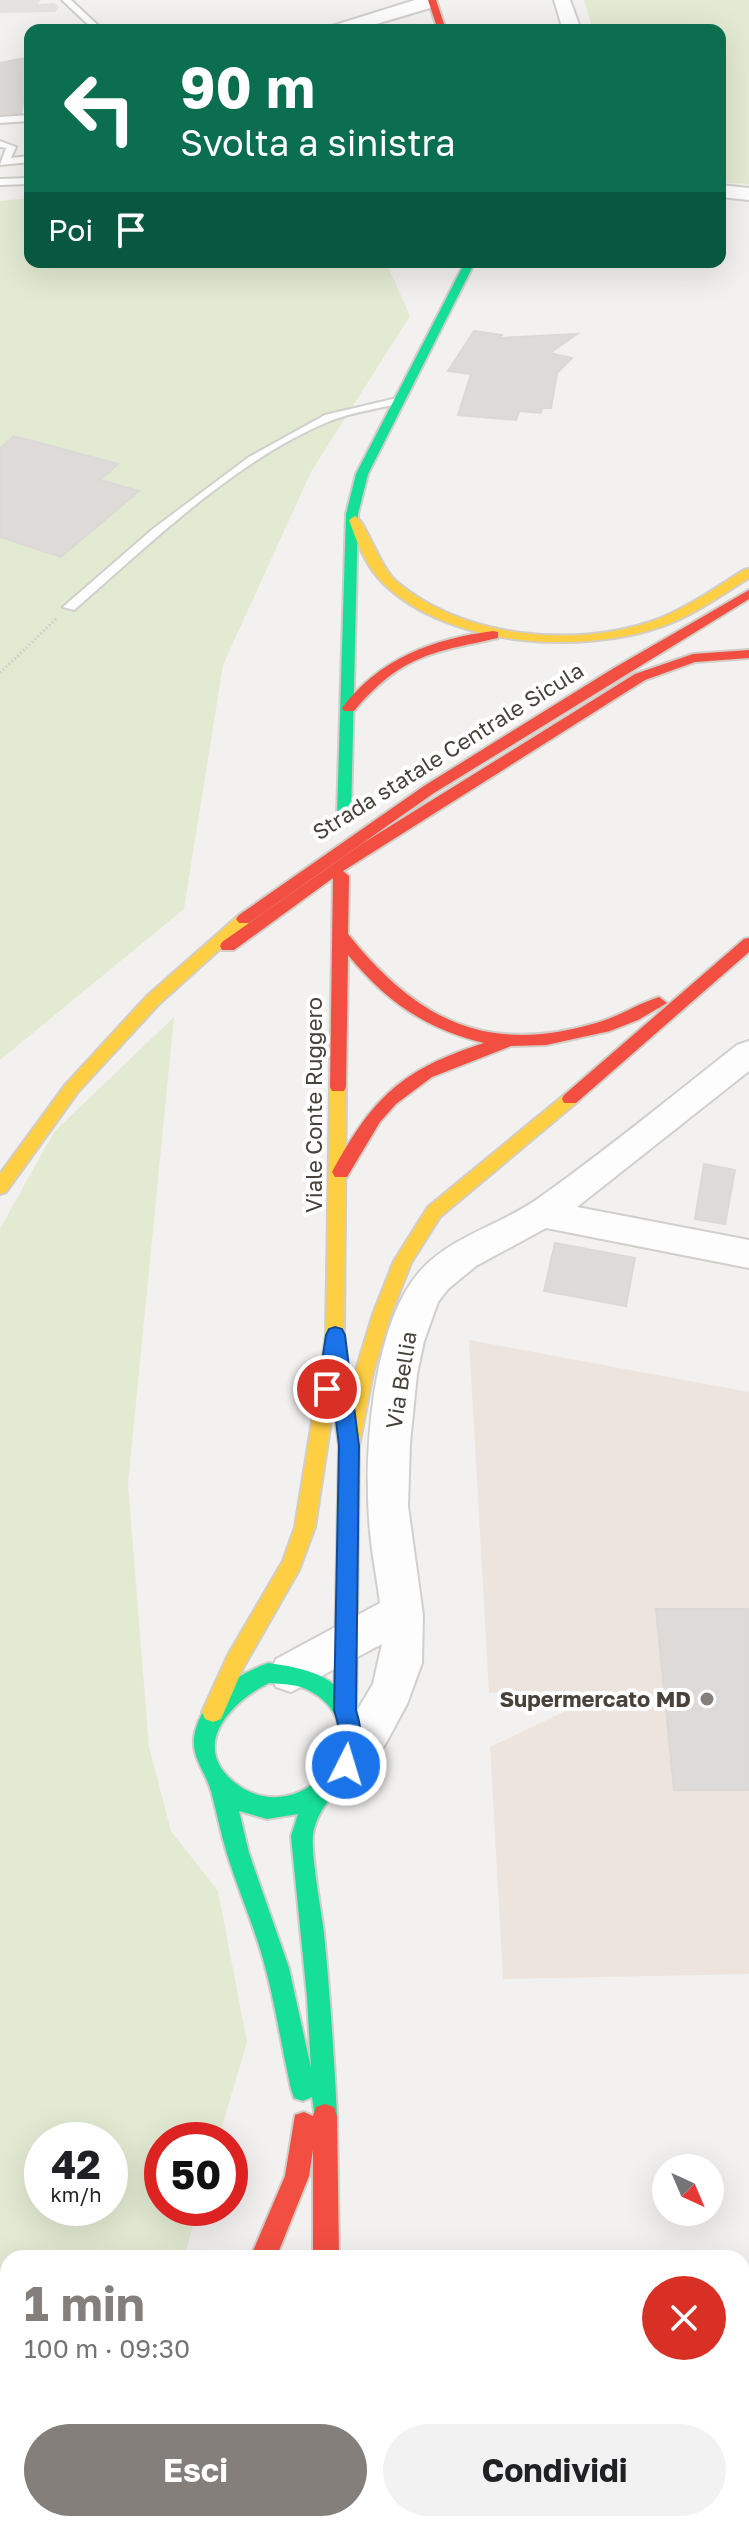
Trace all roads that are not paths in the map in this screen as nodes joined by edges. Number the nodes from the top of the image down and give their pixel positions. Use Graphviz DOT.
graph roads {
  1 [pos="66,0"];
  2 [pos="562,0"];
  3 [pos="370,9"];
  4 [pos="422,10"];
  5 [pos="92,24"];
  6 [pos="334,24"];
  7 [pos="347,24"];
  8 [pos="570,24"];
  9 [pos="24,118"];
  10 [pos="0,120"];
  11 [pos="0,144"];
  12 [pos="6,162"];
  13 [pos="24,181"];
  14 [pos="0,182"];
  15 [pos="726,192"];
  16 [pos="749,194"];
  17 [pos="467,268"];
  18 [pos="397,401"];
  19 [pos="352,514"];
  20 [pos="749,573"];
  21 [pos="749,594"];
  22 [pos="69,607"];
  23 [pos="511,633"];
  24 [pos="749,654"];
  25 [pos="349,708"];
  26 [pos="344,816"];
  27 [pos="341,876"];
  28 [pos="338,932"];
  29 [pos="744,948"];
  30 [pos="156,994"];
  31 [pos="508,1041"];
  32 [pos="749,1053"];
  33 [pos="340,1175"];
  34 [pos="0,1187"];
  35 [pos="542,1214"];
  36 [pos="749,1254"];
  37 [pos="335,1335"];
  38 [pos="349,1446"];
  39 [pos="400,1613"];
  40 [pos="346,1645"];
  41 [pos="291,1673"];
  42 [pos="345,1710"];
  43 [pos="213,1712"];
  44 [pos="346,1765"];
  45 [pos="221,1786"];
  46 [pos="313,1801"];
  47 [pos="304,2097"];
  48 [pos="326,2213"];
  49 [pos="267,2250"];
  50 [pos="326,2250"];
  1 -- 5 [label="lane"];
  2 -- 8 [label="street"];
  3 -- 4 [label="street"];
  3 -- 6 [label="street"];
  3 -- 7 [label="street"];
  9 -- 10 [label="lane"];
  11 -- 12 [label="lane"];
  13 -- 14 [label="lane"];
  15 -- 16 [label="street"];
  17 -- 18 [label="main road"];
  18 -- 19 [label="main road"];
  18 -- 22 [label="lane"];
  19 -- 23 [label="main road"];
  19 -- 25 [label="main road"];
  20 -- 23 [label="main road"];
  21 -- 30 [label="main road, Strada statale Centrale Sicula"];
  23 -- 25 [label="main road"];
  24 -- 30 [label="main road"];
  25 -- 26 [label="main road"];
  27 -- 28 [label="main road, Viale Conte Ruggero"];
  28 -- 31 [label="main road"];
  28 -- 33 [label="main road, Viale Conte Ruggero"];
  29 -- 31 [label="main road"];
  29 -- 38 [label="main road"];
  30 -- 34 [label="main road, Strada statale Centrale Sicula"];
  31 -- 33 [label="main road"];
  32 -- 35 [label="street, Via Bellia"];
  33 -- 37 [label="main road, Viale Conte Ruggero"];
  35 -- 36 [label="street"];
  35 -- 39 [label="street, Via Bellia"];
  37 -- 38 [label="main road"];
  37 -- 43 [label="main road"];
  38 -- 40 [label="main road"];
  39 -- 40 [label="street"];
  39 -- 44 [label="street, Via Bellia"];
  40 -- 41 [label="street"];
  40 -- 42 [label="main road"];
  41 -- 42 [label="main road"];
  41 -- 43 [label="main road"];
  42 -- 44 [label="main road"];
  43 -- 45 [label="main road"];
  44 -- 46 [label="main road"];
  45 -- 46 [label="main road"];
  45 -- 47 [label="main road"];
  46 -- 48 [label="main road"];
  47 -- 48 [label="main road"];
  47 -- 49 [label="main road"];
  48 -- 50 [label="main road"];
}
